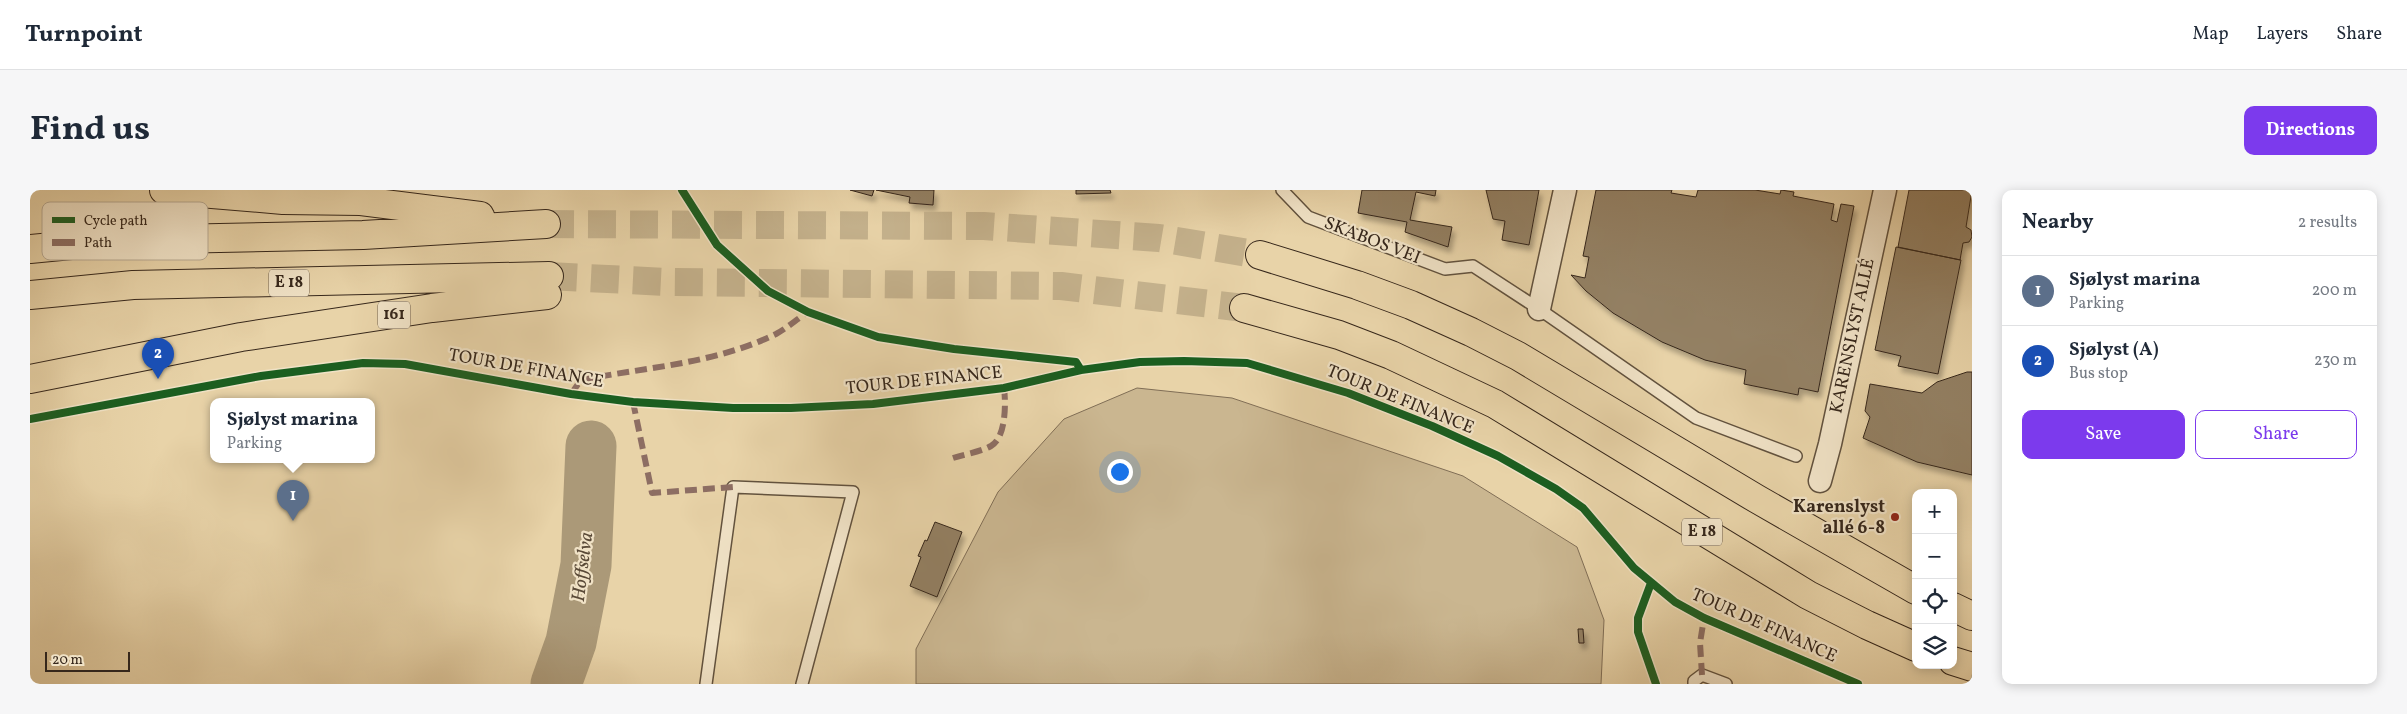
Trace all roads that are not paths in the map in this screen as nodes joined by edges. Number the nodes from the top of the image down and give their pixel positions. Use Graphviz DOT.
graph roads {
  1 [pos="164,190"];
  2 [pos="1282,190"];
  3 [pos="1565,190"];
  4 [pos="1885,190"];
  5 [pos="208,238"];
  6 [pos="1260,255"];
  7 [pos="548,286"];
  8 [pos="30,295"];
  9 [pos="1244,308"];
  10 [pos="1539,309"];
  11 [pos="30,380"];
  12 [pos="1796,456"];
  13 [pos="1820,481"];
  14 [pos="1912,588"];
  15 [pos="1957,609"];
  16 [pos="1972,616"];
  17 [pos="1912,645"];
  18 [pos="1957,662"];
  19 [pos="1972,667"];
  20 [pos="706,684"];
  21 [pos="802,684"];
  22 [pos="1694,684"];
  23 [pos="1726,684"];
  1 -- 5 [label="highway"];
  2 -- 10 [label="lane, SKABOS VEI"];
  3 -- 10 [label="street"];
  4 -- 13 [label="street, KARENSLYST ALLÉ"];
  6 -- 14 [label="highway"];
  7 -- 8 [label="highway, E 18"];
  7 -- 11 [label="highway, 161"];
  9 -- 17 [label="highway, E 18"];
  10 -- 12 [label="lane"];
  15 -- 16 [label="highway"];
  18 -- 19 [label="highway"];
  20 -- 21 [label="lane"];
  22 -- 23 [label="lane"];
}
